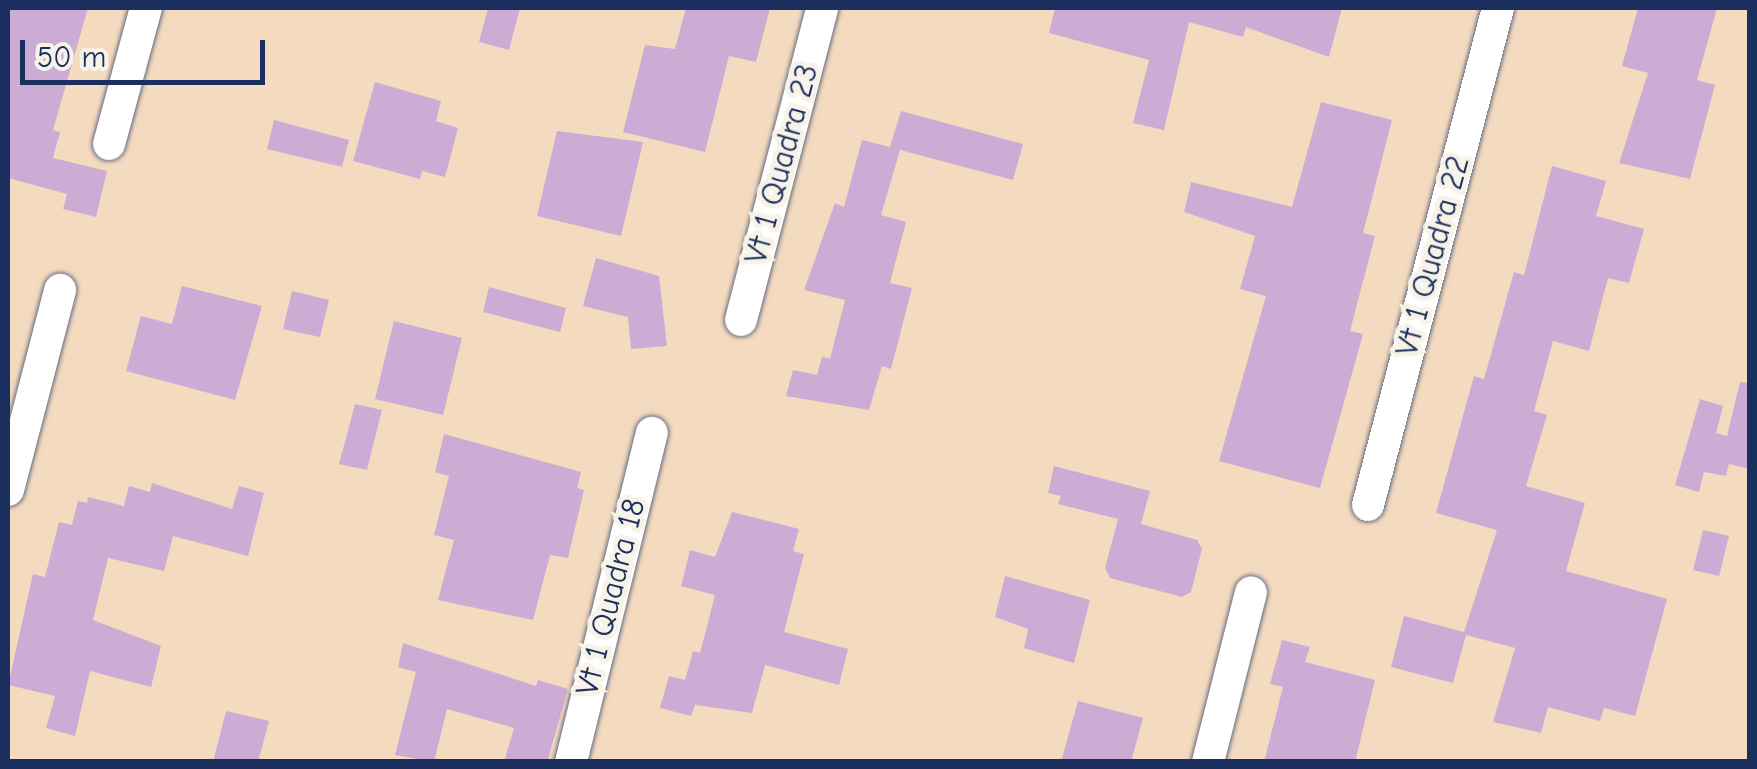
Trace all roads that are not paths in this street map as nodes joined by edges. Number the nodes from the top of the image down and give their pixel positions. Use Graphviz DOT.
graph roads {
  1 [pos="146,8"];
  2 [pos="822,8"];
  3 [pos="1498,8"];
  4 [pos="108,144"];
  5 [pos="60,290"];
  6 [pos="741,320"];
  7 [pos="652,433"];
  8 [pos="8,490"];
  9 [pos="1368,505"];
  10 [pos="1251,592"];
  11 [pos="571,762"];
  12 [pos="1208,762"];
  1 -- 4 [label="street"];
  2 -- 6 [label="street, Vt 1 Quadra 23"];
  3 -- 9 [label="street, Vt 1 Quadra 22"];
  5 -- 8 [label="street"];
  7 -- 11 [label="street, Vt 1 Quadra 18"];
  10 -- 12 [label="street"];
}
